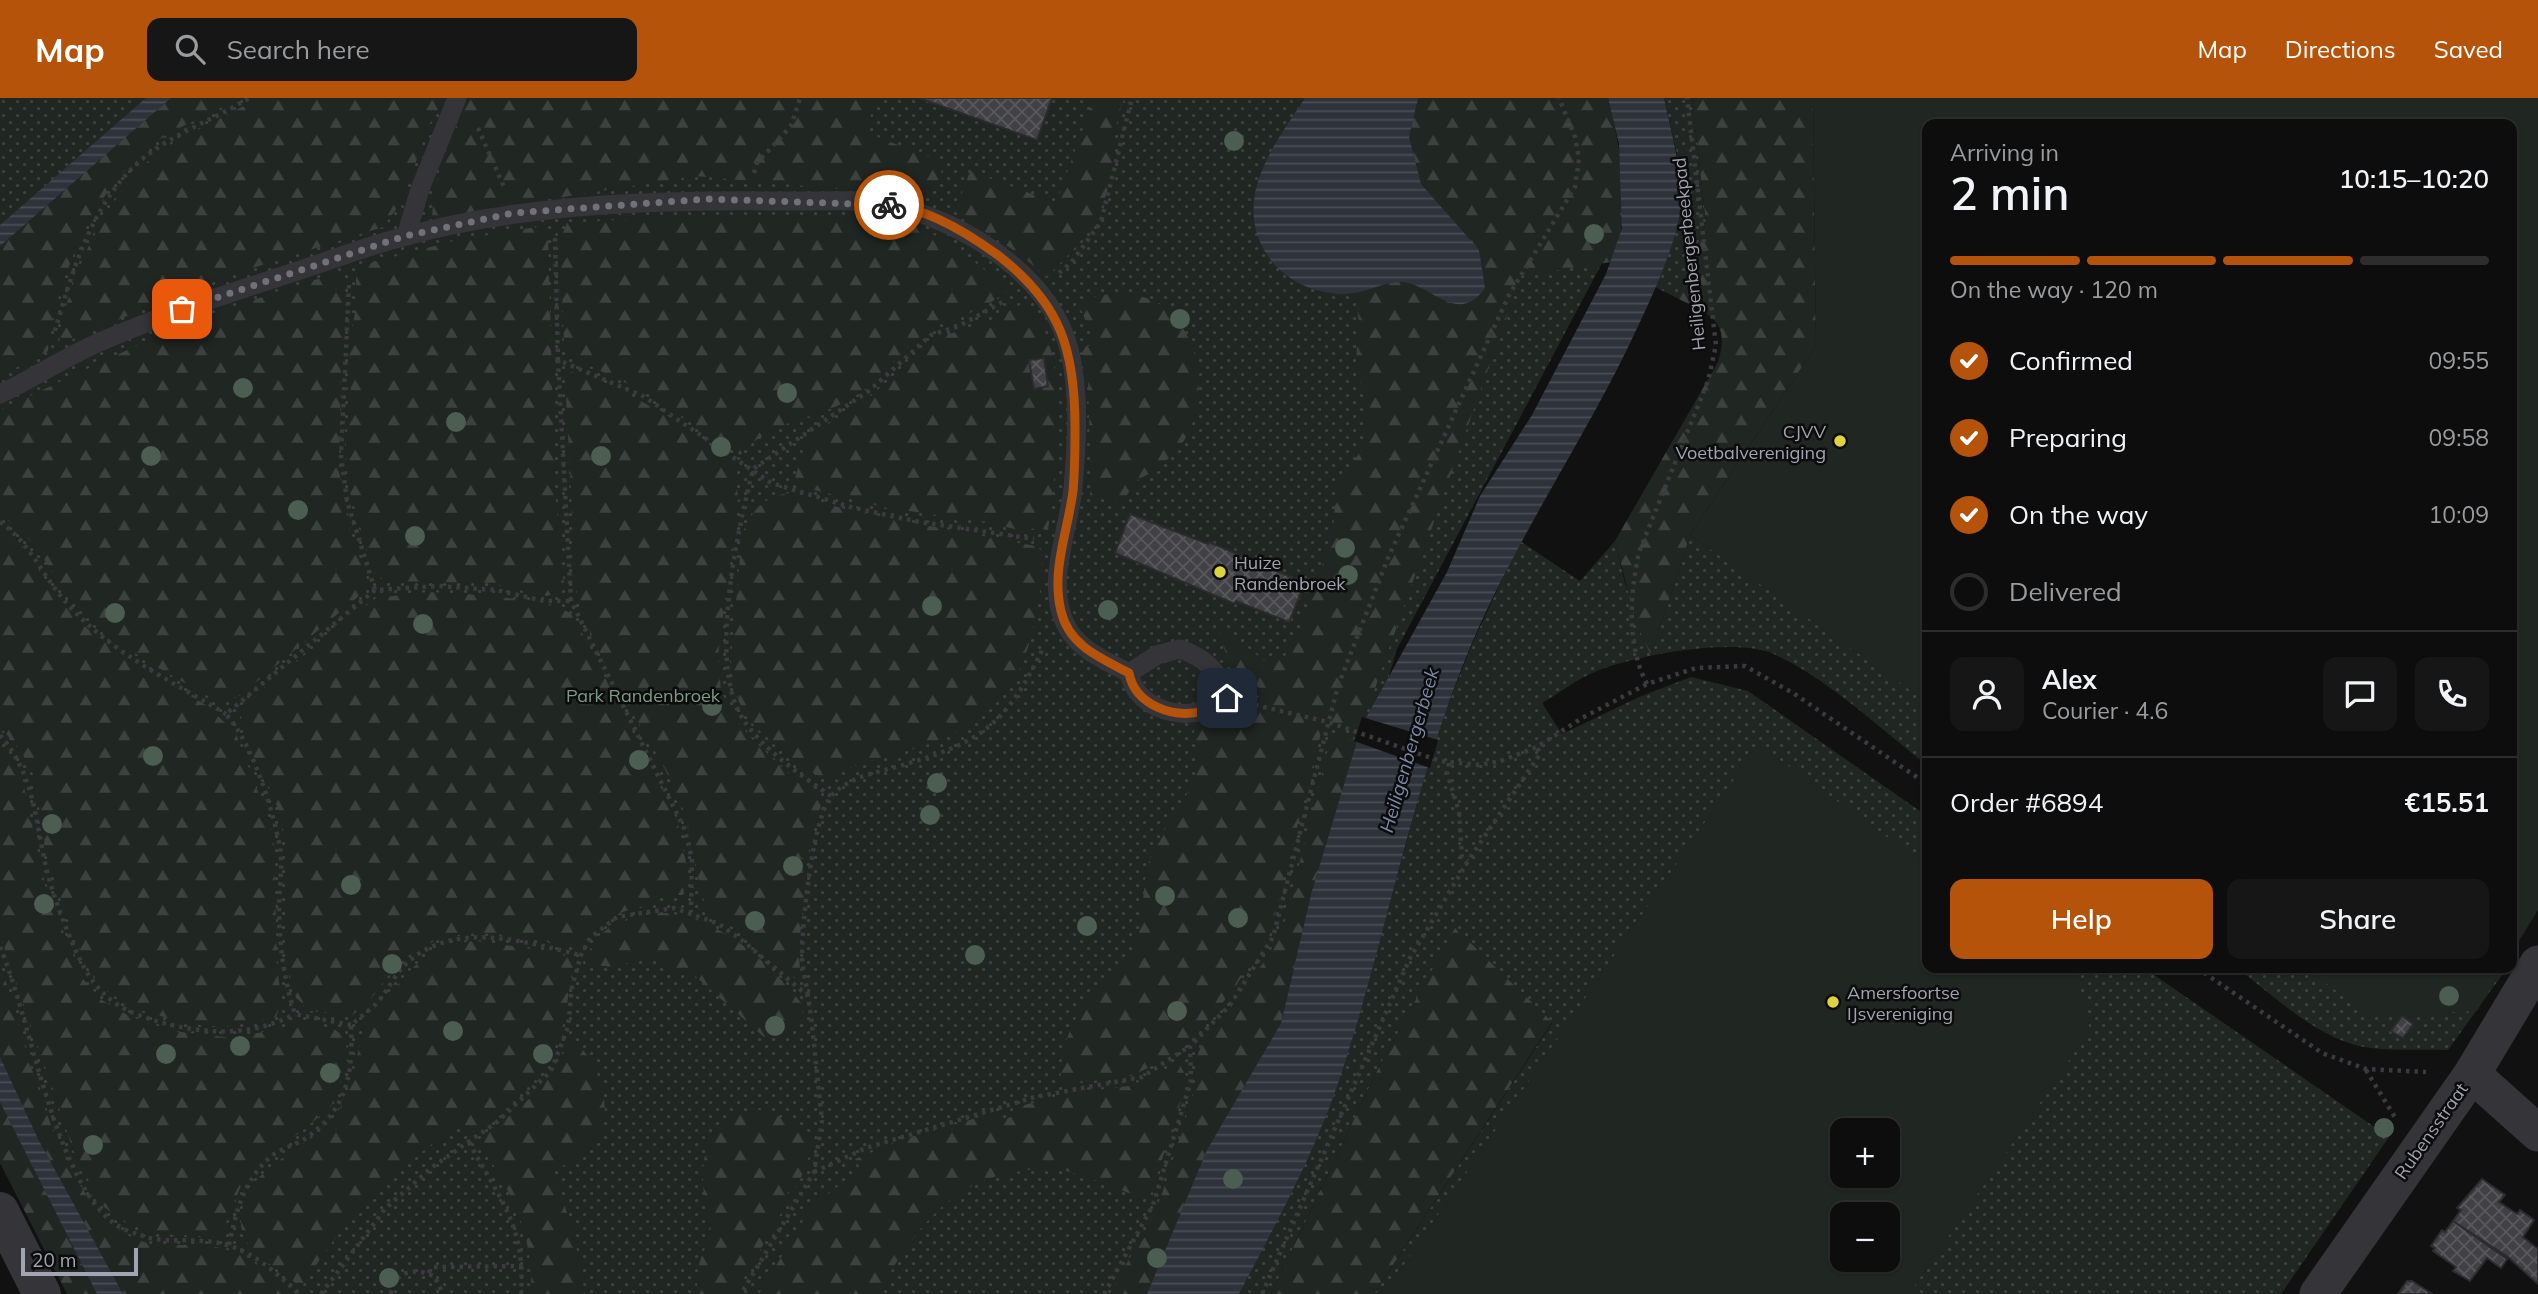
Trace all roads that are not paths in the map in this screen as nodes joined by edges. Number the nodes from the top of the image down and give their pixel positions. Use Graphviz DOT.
graph roads {
  1 [pos="457,98"];
  2 [pos="405,236"];
  3 [pos="0,394"];
  4 [pos="1129,673"];
  5 [pos="2538,964"];
  6 [pos="2472,1074"];
  7 [pos="2538,1133"];
  8 [pos="0,1211"];
  9 [pos="41,1294"];
  10 [pos="2318,1294"];
  1 -- 2 [label="lane"];
  2 -- 3 [label="lane"];
  2 -- 4 [label="lane"];
  4 -- 4 [label="lane"];
  5 -- 6 [label="street, Rubensstraat"];
  6 -- 7 [label="street"];
  6 -- 10 [label="street, Rubensstraat"];
  8 -- 9 [label="street"];
}
